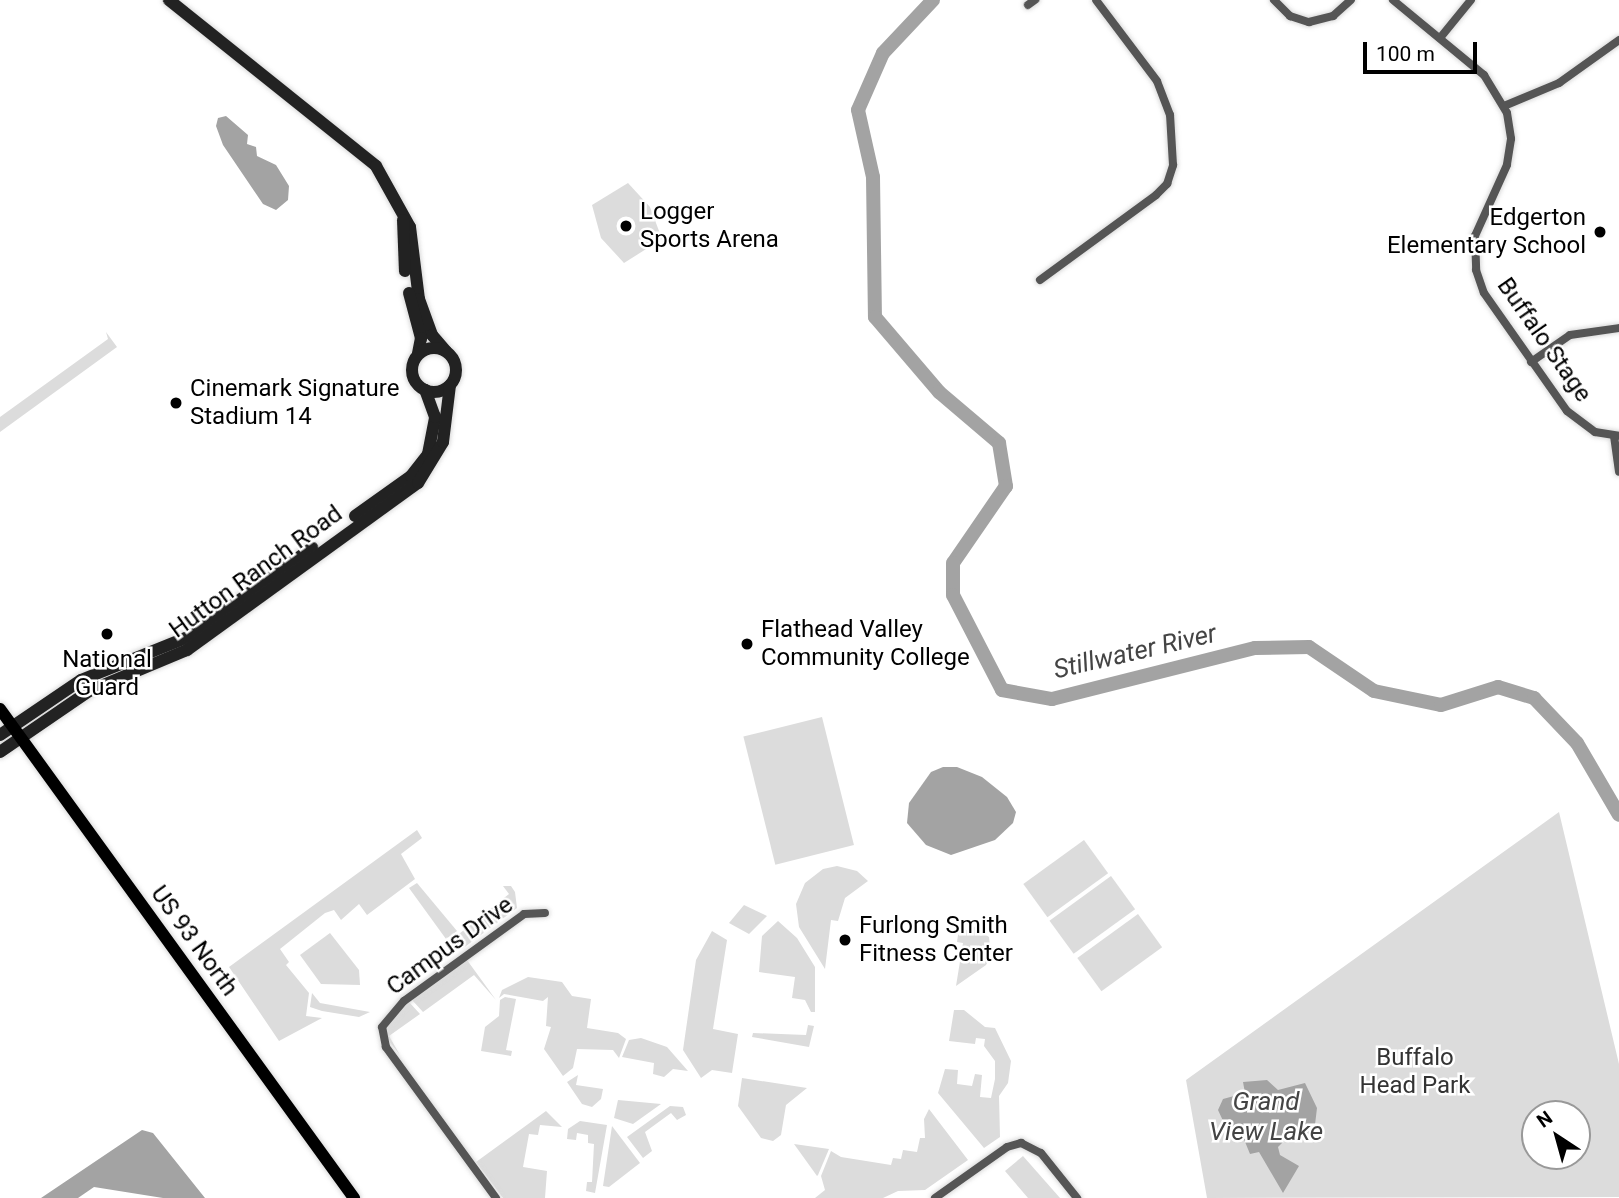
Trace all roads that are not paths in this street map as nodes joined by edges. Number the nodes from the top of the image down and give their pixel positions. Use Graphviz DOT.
graph roads {
  1 [pos="169,0"];
  2 [pos="1096,0"];
  3 [pos="1274,0"];
  4 [pos="1351,0"];
  5 [pos="1392,0"];
  6 [pos="1471,0"];
  7 [pos="1440,38"];
  8 [pos="1619,40"];
  9 [pos="1504,106"];
  10 [pos="403,216"];
  11 [pos="1040,280"];
  12 [pos="1619,328"];
  13 [pos="446,351"];
  14 [pos="418,354"];
  15 [pos="1531,362"];
  16 [pos="450,386"];
  17 [pos="425,390"];
  18 [pos="1616,436"];
  19 [pos="1619,472"];
  20 [pos="0,709"];
  21 [pos="17,732"];
  22 [pos="0,735"];
  23 [pos="0,752"];
  24 [pos="545,913"];
  25 [pos="354,1198"];
  26 [pos="496,1198"];
  27 [pos="935,1198"];
  28 [pos="1077,1198"];
  1 -- 10 [label="main road"];
  2 -- 11 [label="street"];
  3 -- 4 [label="street"];
  5 -- 7 [label="street, Buffalo Stage"];
  6 -- 7 [label="street"];
  7 -- 9 [label="street, Buffalo Stage"];
  8 -- 9 [label="street"];
  9 -- 15 [label="street, Buffalo Stage"];
  10 -- 13 [label="main road"];
  10 -- 14 [label="main road"];
  12 -- 15 [label="street"];
  13 -- 14 [label="main road"];
  13 -- 16 [label="main road"];
  14 -- 17 [label="main road"];
  15 -- 18 [label="street, Buffalo Stage"];
  16 -- 17 [label="main road"];
  16 -- 21 [label="main road, Hutton Ranch Road"];
  17 -- 21 [label="main road, Hutton Ranch Road"];
  18 -- 19 [label="street"];
  20 -- 21 [label="main road, US 93 North"];
  21 -- 22 [label="main road"];
  21 -- 23 [label="main road"];
  21 -- 25 [label="main road, US 93 North"];
  24 -- 26 [label="street, Campus Drive"];
  27 -- 28 [label="street"];
}
